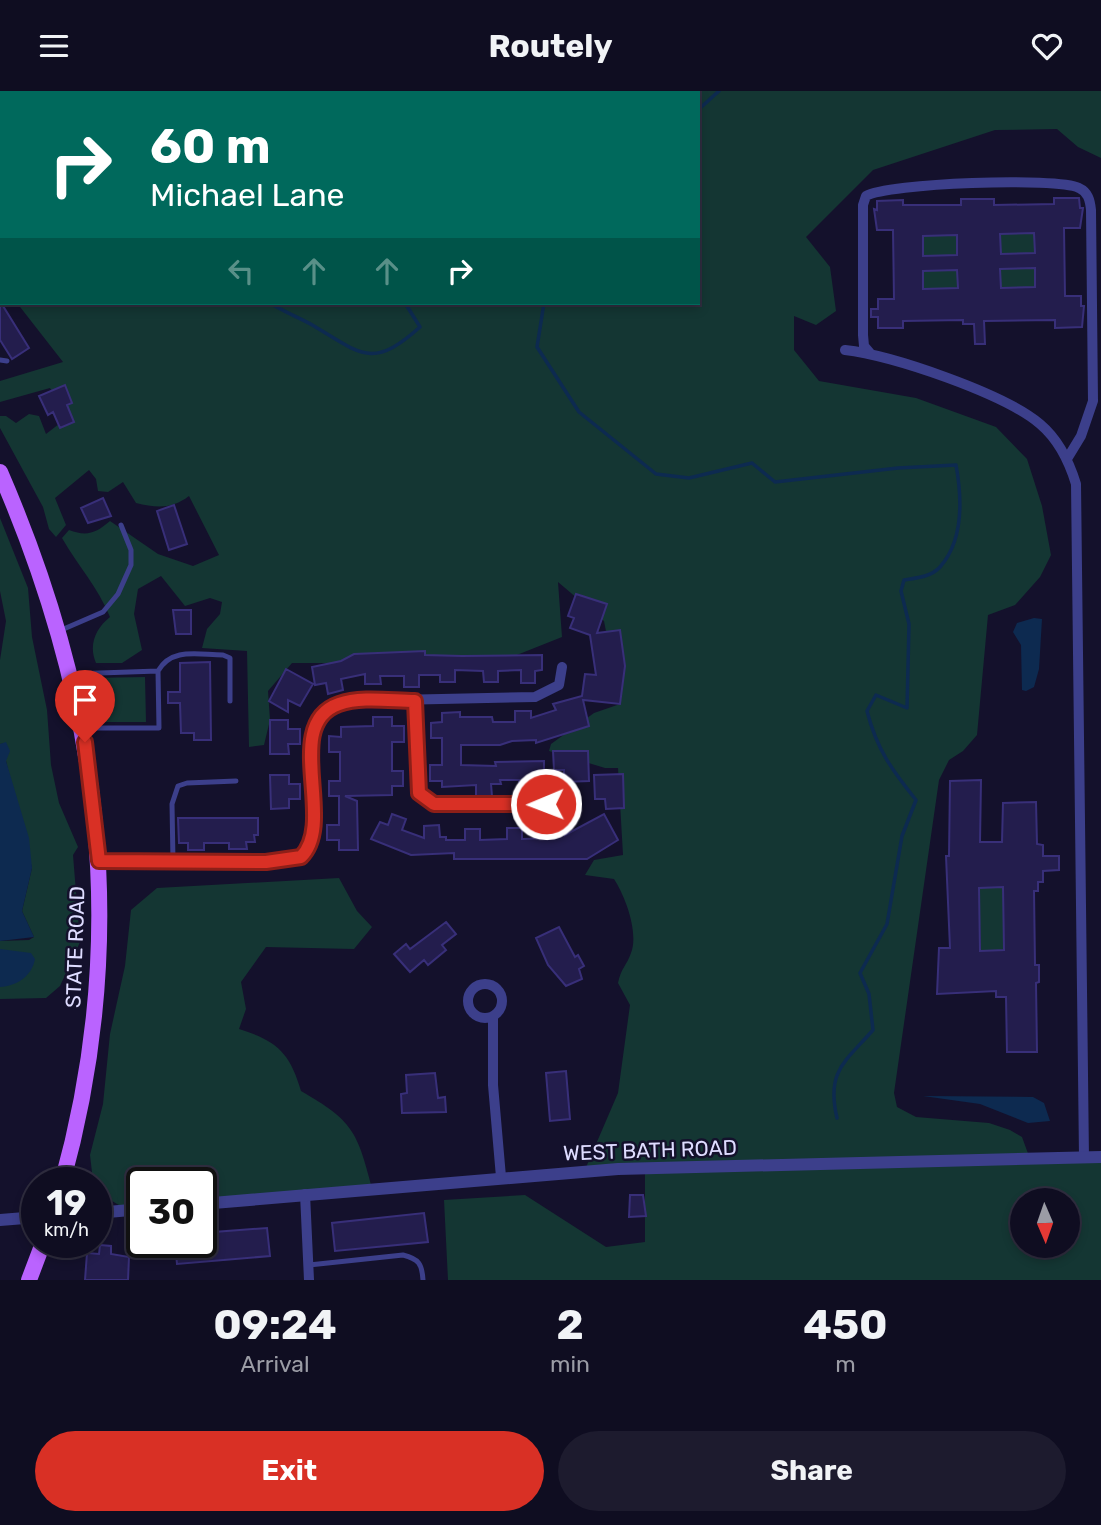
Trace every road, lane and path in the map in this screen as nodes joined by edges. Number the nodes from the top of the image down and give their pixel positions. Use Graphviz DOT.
graph roads {
  1 [pos="845,350"];
  2 [pos="870,353"];
  3 [pos="0,360"];
  4 [pos="7,361"];
  5 [pos="1067,459"];
  6 [pos="0,472"];
  7 [pos="121,525"];
  8 [pos="59,631"];
  9 [pos="562,667"];
  10 [pos="158,671"];
  11 [pos="71,674"];
  12 [pos="230,701"];
  13 [pos="415,701"];
  14 [pos="83,728"];
  15 [pos="236,781"];
  16 [pos="570,798"];
  17 [pos="99,861"];
  18 [pos="173,862"];
  19 [pos="493,1017"];
  20 [pos="1101,1157"];
  21 [pos="1084,1158"];
  22 [pos="66,1167"];
  23 [pos="501,1177"];
  24 [pos="305,1194"];
  25 [pos="217,1202"];
  26 [pos="21,1218"];
  27 [pos="0,1220"];
  28 [pos="37,1258"];
  29 [pos="309,1265"];
  30 [pos="29,1280"];
  31 [pos="309,1280"];
  32 [pos="423,1280"];
  1 -- 2 [label="street"];
  2 -- 5 [label="street"];
  2 -- 5 [label="street"];
  3 -- 4 [label="lane"];
  5 -- 21 [label="street"];
  6 -- 8 [label="main road, STATE ROAD"];
  7 -- 8 [label="lane"];
  8 -- 11 [label="main road, STATE ROAD"];
  9 -- 13 [label="street"];
  10 -- 11 [label="lane"];
  10 -- 12 [label="lane"];
  10 -- 14 [label="lane"];
  11 -- 14 [label="main road, STATE ROAD"];
  13 -- 16 [label="street"];
  13 -- 18 [label="street"];
  14 -- 17 [label="main road, STATE ROAD"];
  15 -- 18 [label="lane"];
  17 -- 18 [label="street"];
  17 -- 22 [label="main road, STATE ROAD"];
  19 -- 23 [label="street"];
  20 -- 21 [label="street, WEST BATH ROAD"];
  21 -- 23 [label="street, WEST BATH ROAD"];
  23 -- 24 [label="street, WEST BATH ROAD"];
  24 -- 25 [label="street, WEST BATH ROAD"];
  24 -- 29 [label="street"];
  26 -- 27 [label="street"];
  28 -- 30 [label="main road"];
  29 -- 31 [label="street"];
  29 -- 32 [label="lane"];
}
